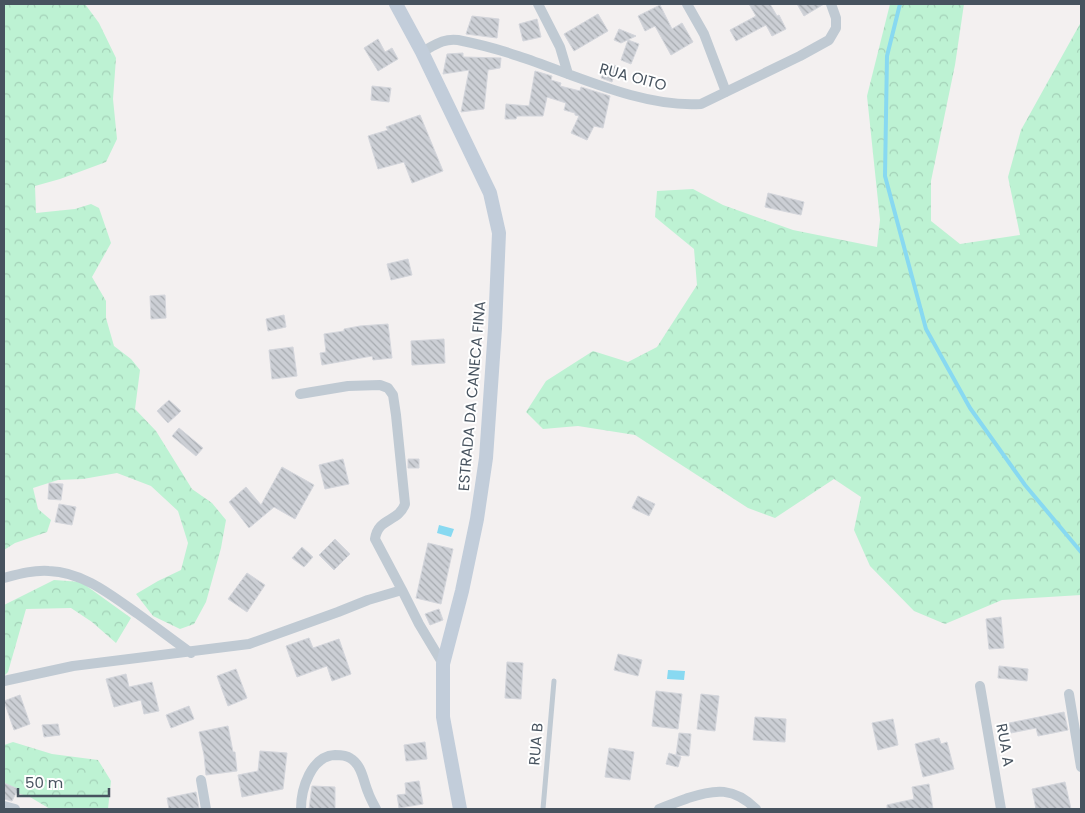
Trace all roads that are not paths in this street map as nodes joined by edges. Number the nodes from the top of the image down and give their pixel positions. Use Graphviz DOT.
graph roads {
  1 [pos="396,4"];
  2 [pos="538,4"];
  3 [pos="687,4"];
  4 [pos="831,4"];
  5 [pos="422,52"];
  6 [pos="568,74"];
  7 [pos="726,92"];
  8 [pos="300,394"];
  9 [pos="4,578"];
  10 [pos="402,590"];
  11 [pos="191,652"];
  12 [pos="443,664"];
  13 [pos="4,681"];
  14 [pos="554,681"];
  15 [pos="980,686"];
  16 [pos="1069,694"];
  17 [pos="1081,767"];
  18 [pos="201,780"];
  19 [pos="4,806"];
  20 [pos="15,809"];
  21 [pos="206,809"];
  22 [pos="301,809"];
  23 [pos="376,809"];
  24 [pos="460,809"];
  25 [pos="543,809"];
  26 [pos="659,809"];
  27 [pos="756,809"];
  28 [pos="1001,809"];
  1 -- 5 [label="street, ESTRADA DA CANECA FINA"];
  2 -- 6 [label="street"];
  3 -- 7 [label="street"];
  4 -- 7 [label="street, RUA OITO"];
  5 -- 6 [label="street, RUA OITO"];
  5 -- 12 [label="street, ESTRADA DA CANECA FINA"];
  6 -- 7 [label="street, RUA OITO"];
  8 -- 10 [label="street"];
  9 -- 11 [label="street"];
  10 -- 11 [label="street"];
  10 -- 12 [label="street"];
  11 -- 13 [label="street"];
  12 -- 24 [label="street, ESTRADA DA CANECA FINA"];
  14 -- 25 [label="lane, RUA B"];
  15 -- 28 [label="street, RUA A"];
  16 -- 17 [label="street"];
  18 -- 21 [label="street"];
  19 -- 20 [label="street"];
  22 -- 23 [label="street"];
  26 -- 27 [label="street"];
}
